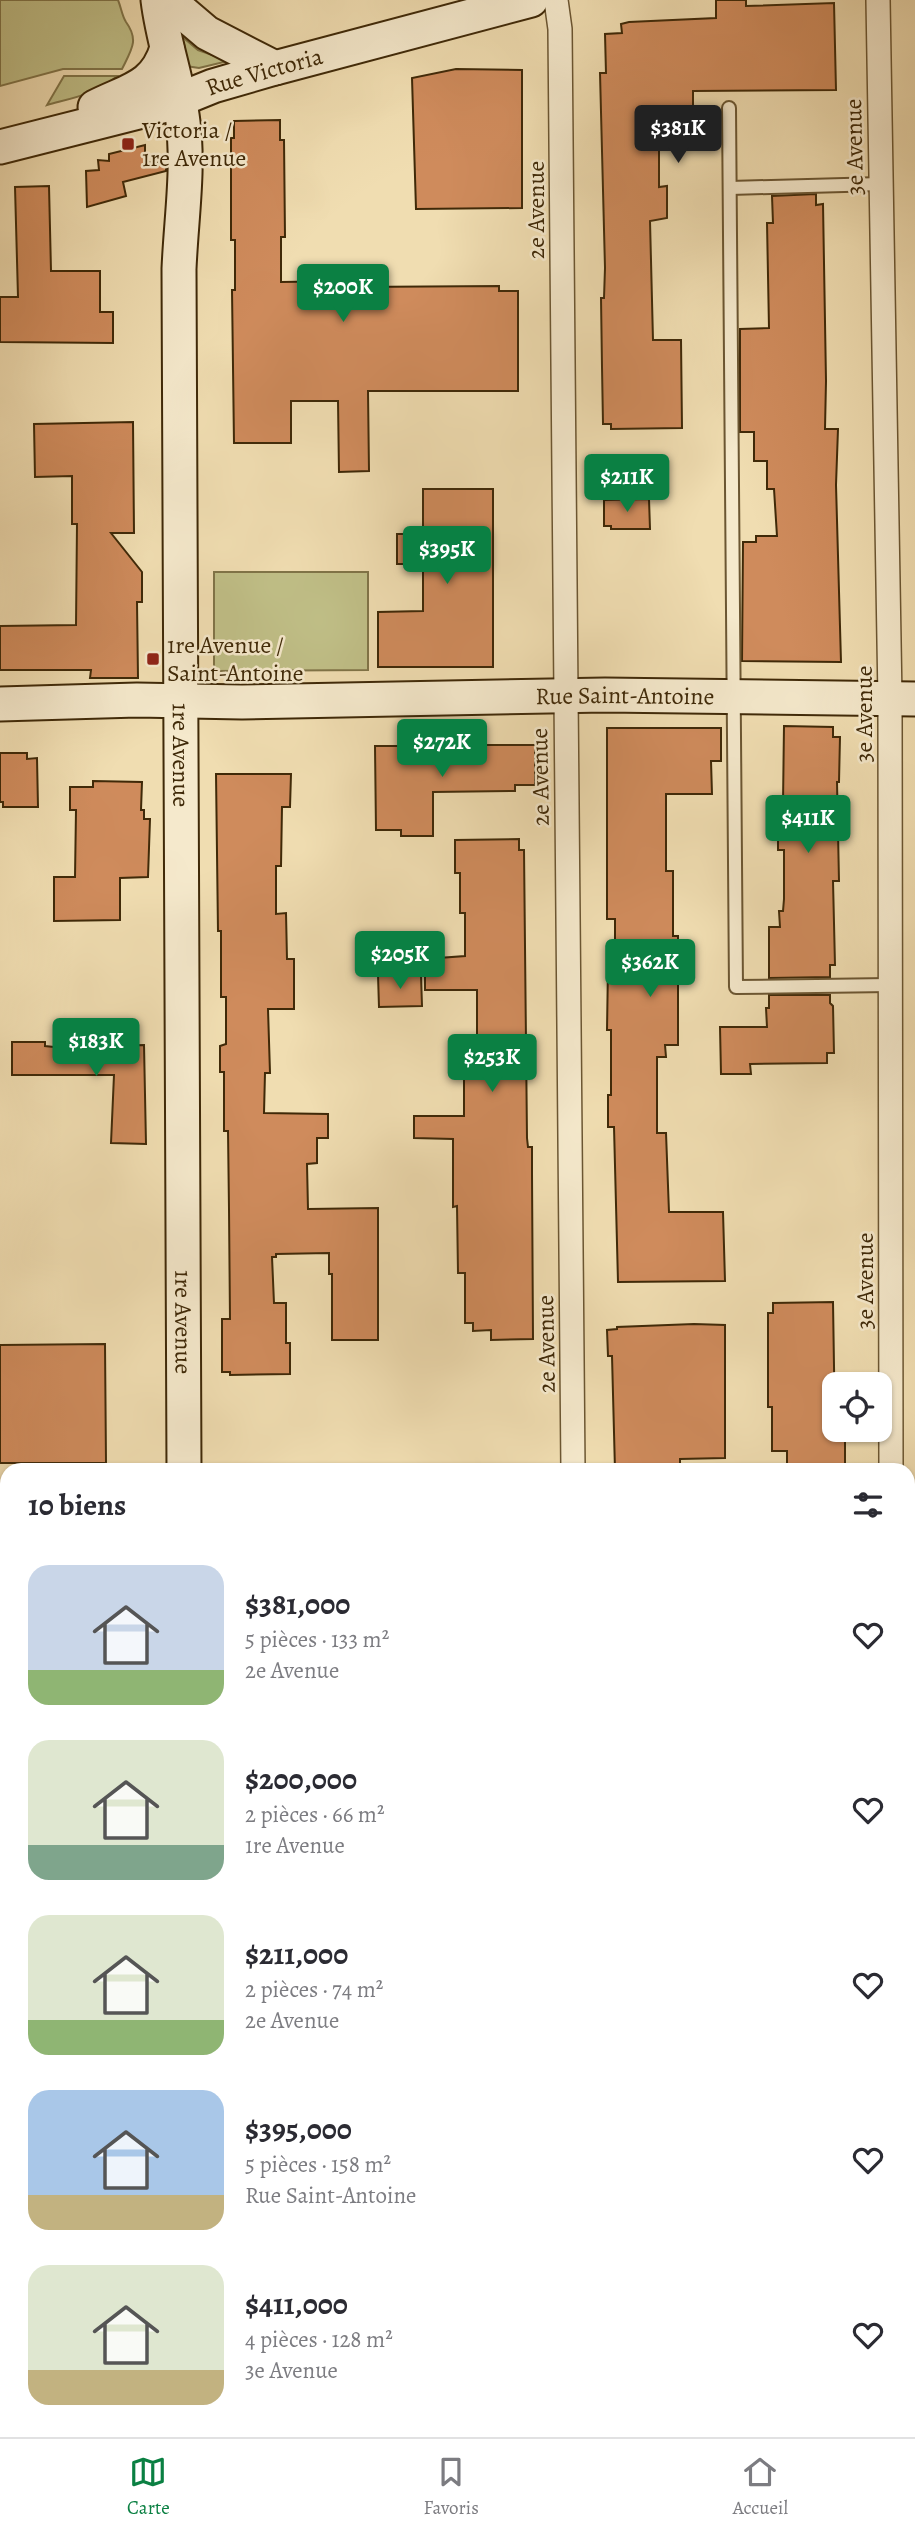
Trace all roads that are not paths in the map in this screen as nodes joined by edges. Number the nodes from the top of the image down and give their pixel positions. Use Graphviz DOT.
graph roads {
  1 [pos="158,0"];
  2 [pos="168,0"];
  3 [pos="531,0"];
  4 [pos="556,0"];
  5 [pos="878,0"];
  6 [pos="167,48"];
  7 [pos="275,68"];
  8 [pos="179,99"];
  9 [pos="729,108"];
  10 [pos="34,138"];
  11 [pos="0,147"];
  12 [pos="881,184"];
  13 [pos="730,188"];
  14 [pos="566,696"];
  15 [pos="734,697"];
  16 [pos="903,699"];
  17 [pos="182,701"];
  18 [pos="0,704"];
  19 [pos="890,985"];
  20 [pos="184,1463"];
  21 [pos="573,1463"];
  22 [pos="891,1463"];
  1 -- 6 [label="street, 1re Avenue"];
  2 -- 7 [label="street"];
  3 -- 7 [label="street, Rue Victoria"];
  4 -- 14 [label="street, 2e Avenue"];
  5 -- 12 [label="street, 3e Avenue"];
  6 -- 8 [label="street, 1re Avenue"];
  6 -- 10 [label="street"];
  7 -- 8 [label="street, Rue Victoria"];
  8 -- 10 [label="street, Rue Victoria"];
  8 -- 17 [label="street, 1re Avenue"];
  9 -- 13 [label="lane"];
  10 -- 11 [label="street, Rue Victoria"];
  12 -- 13 [label="lane"];
  12 -- 16 [label="street, 3e Avenue"];
  13 -- 15 [label="lane"];
  14 -- 15 [label="street, Rue Saint-Antoine"];
  14 -- 17 [label="street, Rue Saint-Antoine"];
  14 -- 21 [label="street, 2e Avenue"];
  15 -- 16 [label="street, Rue Saint-Antoine"];
  15 -- 19 [label="lane"];
  16 -- 19 [label="street, 3e Avenue"];
  17 -- 18 [label="street, Rue Saint-Antoine"];
  17 -- 20 [label="street, 1re Avenue"];
  19 -- 22 [label="street, 3e Avenue"];
}
